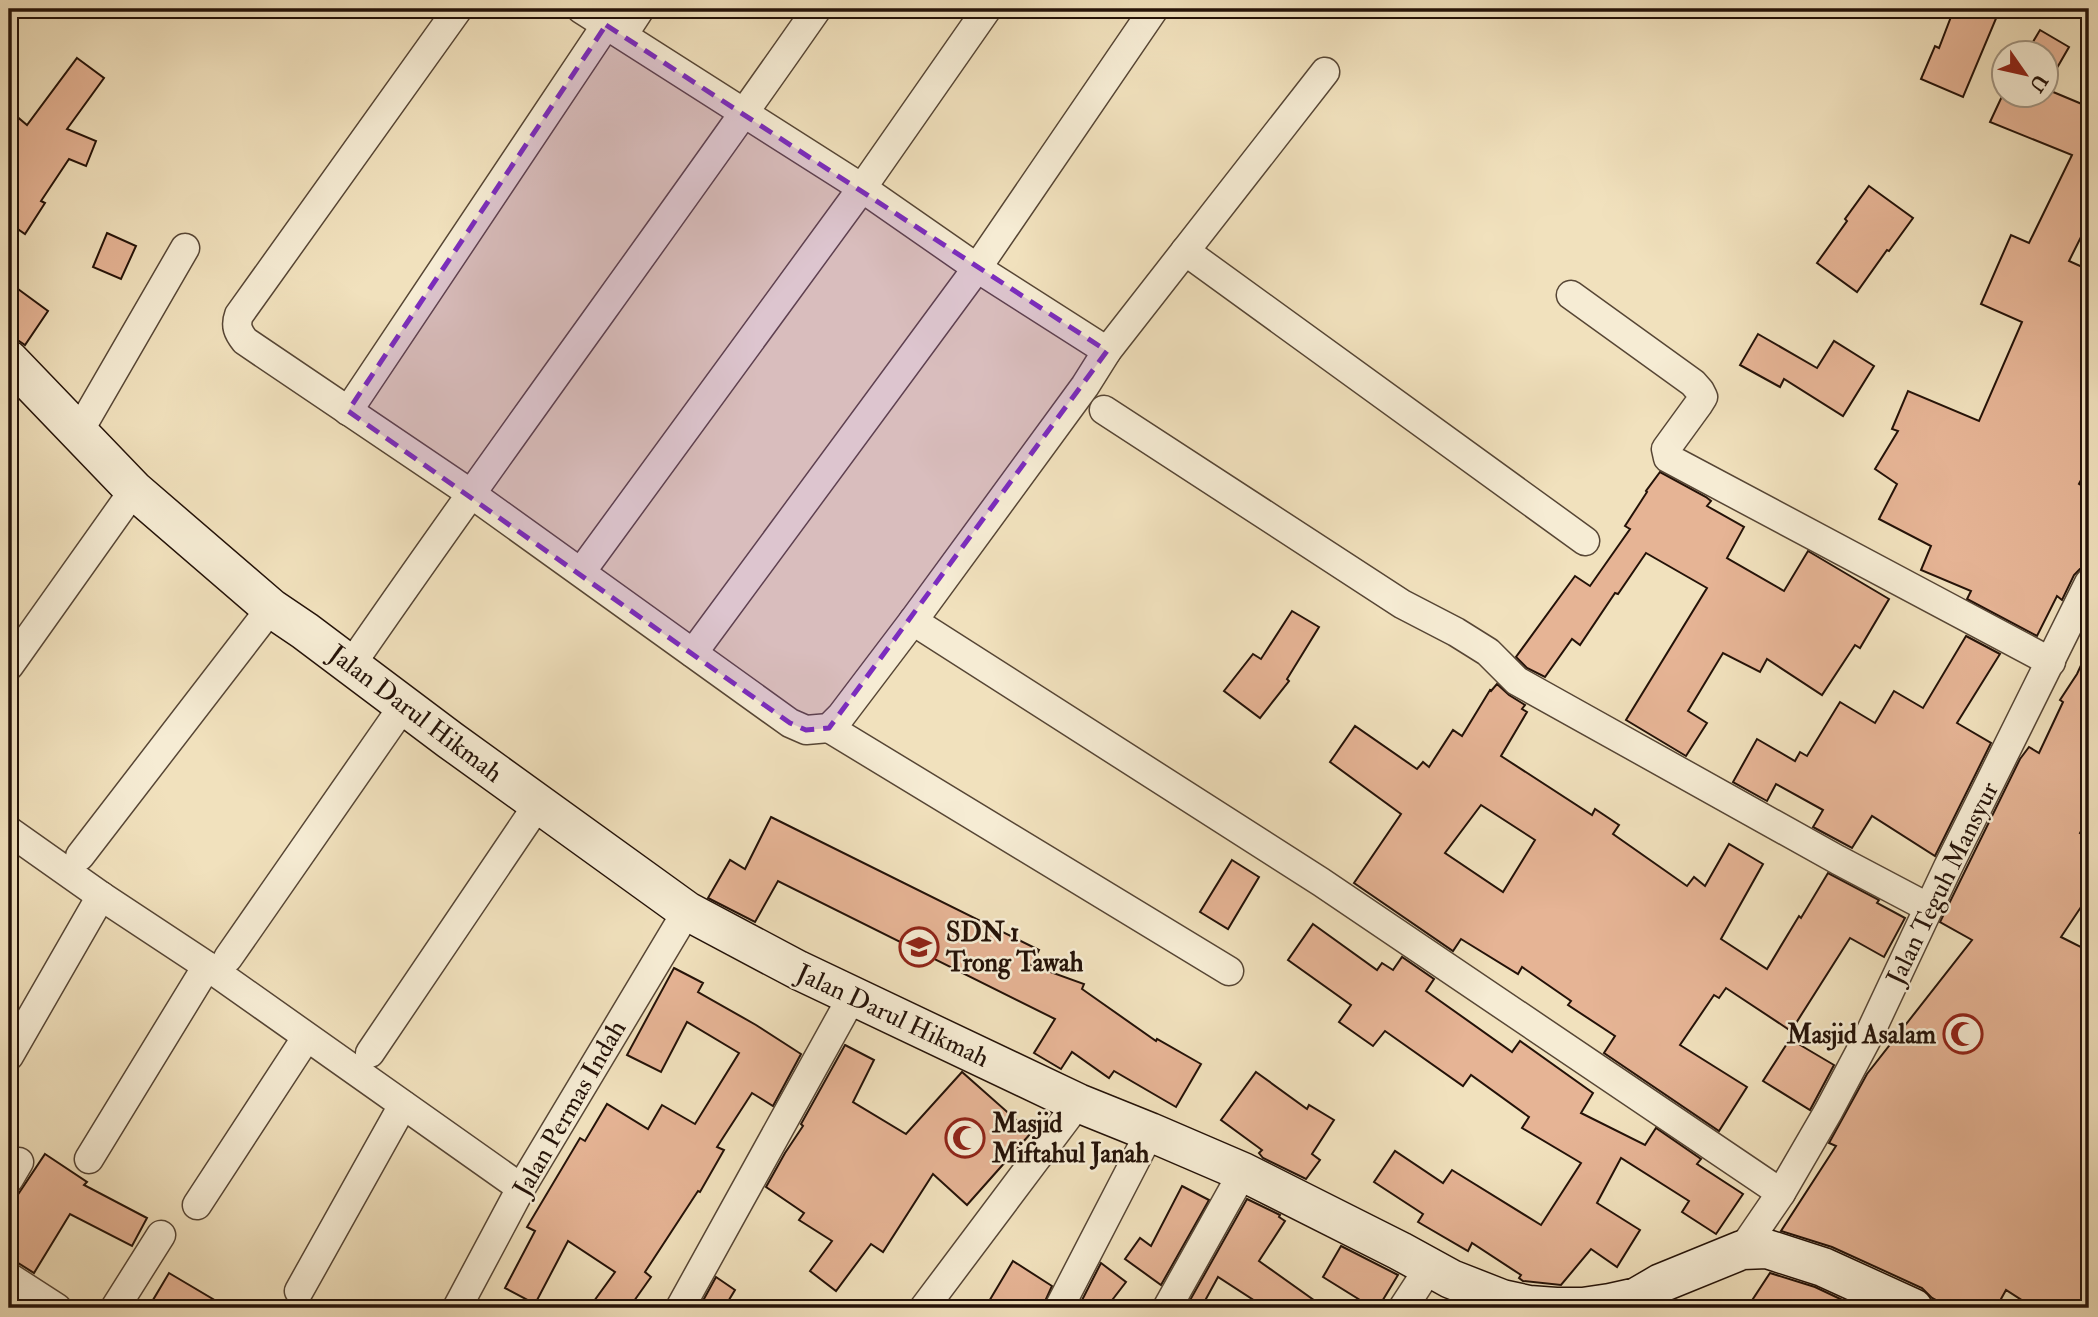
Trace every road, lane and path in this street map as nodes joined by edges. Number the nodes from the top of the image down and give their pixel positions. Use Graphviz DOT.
graph roads {
  1 [pos="458,9"];
  2 [pos="581,9"];
  3 [pos="640,9"];
  4 [pos="817,9"];
  5 [pos="988,9"];
  6 [pos="1154,9"];
  7 [pos="615,30"];
  8 [pos="1325,72"];
  9 [pos="745,112"];
  10 [pos="862,188"];
  11 [pos="185,248"];
  12 [pos="1185,251"];
  13 [pos="977,268"];
  14 [pos="1571,295"];
  15 [pos="1107,351"];
  16 [pos="9,360"];
  17 [pos="1104,410"];
  18 [pos="348,411"];
  19 [pos="78,433"];
  20 [pos="134,490"];
  21 [pos="470,493"];
  22 [pos="1585,541"];
  23 [pos="581,572"];
  24 [pos="2089,583"];
  25 [pos="271,608"];
  26 [pos="913,621"];
  27 [pos="693,653"];
  28 [pos="2051,662"];
  29 [pos="351,665"];
  30 [pos="9,666"];
  31 [pos="404,705"];
  32 [pos="829,728"];
  33 [pos="539,803"];
  34 [pos="9,831"];
  35 [pos="80,856"];
  36 [pos="101,896"];
  37 [pos="1928,908"];
  38 [pos="687,911"];
  39 [pos="218,962"];
  40 [pos="1229,971"];
  41 [pos="852,997"];
  42 [pos="306,1038"];
  43 [pos="370,1054"];
  44 [pos="9,1056"];
  45 [pos="1078,1103"];
  46 [pos="403,1105"];
  47 [pos="1150,1132"];
  48 [pos="89,1159"];
  49 [pos="1243,1172"];
  50 [pos="521,1188"];
  51 [pos="1781,1193"];
  52 [pos="197,1205"];
  53 [pos="161,1235"];
  54 [pos="1742,1250"];
  55 [pos="1429,1268"];
  56 [pos="13,1280"];
  57 [pos="299,1291"];
  58 [pos="57,1308"];
  59 [pos="116,1308"];
  60 [pos="457,1308"];
  61 [pos="680,1308"];
  62 [pos="924,1308"];
  63 [pos="1059,1308"];
  64 [pos="1167,1308"];
  65 [pos="1403,1308"];
  66 [pos="1913,1308"];
  1 -- 18 [label="street"];
  2 -- 7 [label="street"];
  3 -- 7 [label="street"];
  4 -- 9 [label="street"];
  5 -- 10 [label="street"];
  6 -- 13 [label="street"];
  7 -- 9 [label="street"];
  7 -- 18 [label="street"];
  8 -- 12 [label="street"];
  9 -- 10 [label="street"];
  9 -- 21 [label="street"];
  10 -- 13 [label="street"];
  10 -- 23 [label="street"];
  11 -- 19 [label="street"];
  12 -- 15 [label="street"];
  12 -- 22 [label="street"];
  13 -- 15 [label="street"];
  13 -- 27 [label="street"];
  14 -- 28 [label="street"];
  15 -- 26 [label="street"];
  16 -- 19 [label="street, Jalan Darul Hikmah"];
  17 -- 37 [label="street"];
  18 -- 21 [label="street"];
  19 -- 20 [label="street, Jalan Darul Hikmah"];
  20 -- 25 [label="street, Jalan Darul Hikmah"];
  20 -- 30 [label="street"];
  21 -- 23 [label="street"];
  21 -- 29 [label="street"];
  23 -- 27 [label="street"];
  24 -- 28 [label="street, Jalan Teguh Mansyur"];
  25 -- 29 [label="street, Jalan Darul Hikmah"];
  25 -- 35 [label="street"];
  26 -- 32 [label="street"];
  26 -- 51 [label="street"];
  27 -- 32 [label="street"];
  28 -- 37 [label="street, Jalan Teguh Mansyur"];
  29 -- 31 [label="street, Jalan Darul Hikmah"];
  31 -- 33 [label="street, Jalan Darul Hikmah"];
  31 -- 39 [label="street"];
  32 -- 40 [label="street"];
  33 -- 38 [label="street, Jalan Darul Hikmah"];
  33 -- 43 [label="street"];
  34 -- 36 [label="street"];
  36 -- 39 [label="street"];
  36 -- 44 [label="street"];
  37 -- 51 [label="street, Jalan Teguh Mansyur"];
  38 -- 41 [label="street, Jalan Darul Hikmah"];
  38 -- 50 [label="street, Jalan Permas Indah"];
  39 -- 42 [label="street"];
  39 -- 48 [label="street"];
  41 -- 45 [label="street, Jalan Darul Hikmah"];
  41 -- 61 [label="street"];
  42 -- 46 [label="street"];
  42 -- 52 [label="street"];
  45 -- 47 [label="street, Jalan Darul Hikmah"];
  45 -- 62 [label="street"];
  46 -- 50 [label="street"];
  46 -- 57 [label="street"];
  47 -- 49 [label="street, Jalan Darul Hikmah"];
  47 -- 63 [label="street"];
  49 -- 55 [label="street, Jalan Darul Hikmah"];
  49 -- 64 [label="street"];
  50 -- 60 [label="street, Jalan Permas Indah"];
  51 -- 54 [label="street, Jalan Teguh Mansyur"];
  53 -- 59 [label="street"];
  54 -- 55 [label="street, Jalan Darul Hikmah"];
  54 -- 66 [label="street, Jalan Darul Hikmah"];
  55 -- 65 [label="street"];
  56 -- 58 [label="street"];
}
